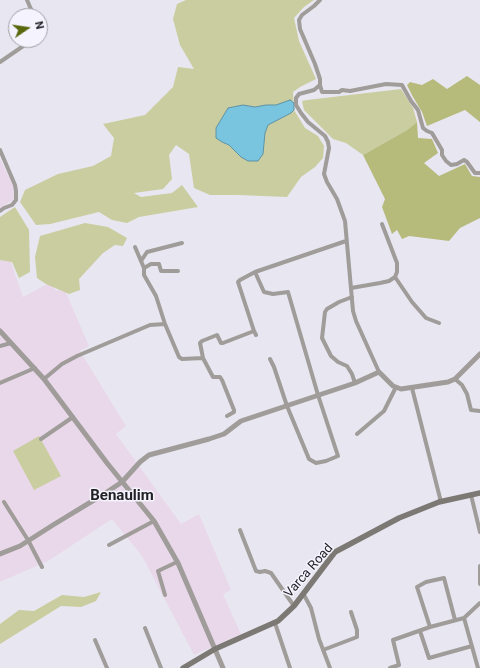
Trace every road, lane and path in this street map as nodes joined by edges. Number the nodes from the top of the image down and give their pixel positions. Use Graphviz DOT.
graph roads {
  1 [pos="320,0"];
  2 [pos="20,48"];
  3 [pos="0,62"];
  4 [pos="320,85"];
  5 [pos="0,150"];
  6 [pos="480,173"];
  7 [pos="0,211"];
  8 [pos="382,224"];
  9 [pos="346,241"];
  10 [pos="182,243"];
  11 [pos="135,247"];
  12 [pos="140,261"];
  13 [pos="144,268"];
  14 [pos="178,271"];
  15 [pos="255,272"];
  16 [pos="395,277"];
  17 [pos="351,288"];
  18 [pos="352,297"];
  19 [pos="439,323"];
  20 [pos="165,324"];
  21 [pos="0,331"];
  22 [pos="254,331"];
  23 [pos="256,335"];
  24 [pos="11,343"];
  25 [pos="0,346"];
  26 [pos="480,354"];
  27 [pos="203,358"];
  28 [pos="270,360"];
  29 [pos="35,368"];
  30 [pos="379,372"];
  31 [pos="44,378"];
  32 [pos="455,379"];
  33 [pos="0,383"];
  34 [pos="355,383"];
  35 [pos="396,387"];
  36 [pos="412,388"];
  37 [pos="318,395"];
  38 [pos="287,406"];
  39 [pos="480,411"];
  40 [pos="227,416"];
  41 [pos="73,417"];
  42 [pos="357,434"];
  43 [pos="41,439"];
  44 [pos="122,482"];
  45 [pos="480,493"];
  46 [pos="471,495"];
  47 [pos="4,502"];
  48 [pos="440,502"];
  49 [pos="154,521"];
  50 [pos="240,530"];
  51 [pos="480,532"];
  52 [pos="28,540"];
  53 [pos="109,545"];
  54 [pos="0,554"];
  55 [pos="177,562"];
  56 [pos="480,566"];
  57 [pos="42,567"];
  58 [pos="480,584"];
  59 [pos="304,593"];
  60 [pos="165,595"];
  61 [pos="480,603"];
  62 [pos="294,606"];
  63 [pos="351,612"];
  64 [pos="464,618"];
  65 [pos="455,620"];
  66 [pos="275,623"];
  67 [pos="430,627"];
  68 [pos="145,628"];
  69 [pos="420,631"];
  70 [pos="95,640"];
  71 [pos="472,646"];
  72 [pos="215,649"];
  73 [pos="323,650"];
  74 [pos="400,666"];
  75 [pos="107,668"];
  76 [pos="161,668"];
  77 [pos="183,668"];
  78 [pos="223,668"];
  79 [pos="290,668"];
  80 [pos="330,668"];
  81 [pos="390,668"];
  82 [pos="478,668"];
  1 -- 4 [label="street"];
  2 -- 3 [label="street"];
  4 -- 6 [label="street"];
  4 -- 9 [label="street"];
  5 -- 7 [label="street"];
  8 -- 16 [label="street"];
  9 -- 15 [label="street"];
  9 -- 17 [label="street"];
  10 -- 12 [label="street"];
  11 -- 12 [label="street"];
  12 -- 13 [label="street"];
  13 -- 14 [label="street"];
  13 -- 20 [label="street"];
  15 -- 22 [label="street"];
  15 -- 37 [label="street"];
  16 -- 17 [label="street"];
  16 -- 19 [label="street"];
  17 -- 18 [label="street"];
  18 -- 30 [label="street"];
  18 -- 34 [label="street"];
  20 -- 27 [label="street"];
  20 -- 31 [label="street"];
  21 -- 24 [label="street"];
  22 -- 23 [label="street"];
  22 -- 27 [label="street"];
  24 -- 25 [label="street"];
  24 -- 29 [label="street"];
  26 -- 32 [label="street"];
  27 -- 40 [label="street"];
  28 -- 38 [label="street"];
  29 -- 31 [label="street"];
  29 -- 33 [label="street"];
  30 -- 34 [label="street"];
  30 -- 35 [label="street"];
  31 -- 41 [label="street"];
  32 -- 36 [label="street"];
  32 -- 39 [label="street"];
  34 -- 37 [label="street"];
  35 -- 36 [label="street"];
  35 -- 42 [label="street"];
  36 -- 48 [label="street"];
  37 -- 38 [label="street"];
  37 -- 38 [label="street"];
  38 -- 44 [label="street"];
  41 -- 43 [label="street"];
  41 -- 44 [label="street"];
  44 -- 49 [label="street"];
  44 -- 52 [label="street"];
  45 -- 46 [label="main road, Varca Road"];
  46 -- 48 [label="main road, Varca Road"];
  46 -- 51 [label="street"];
  47 -- 52 [label="street"];
  48 -- 59 [label="main road, Varca Road"];
  49 -- 53 [label="street"];
  49 -- 55 [label="street"];
  50 -- 62 [label="street"];
  52 -- 54 [label="street"];
  52 -- 57 [label="street"];
  55 -- 60 [label="street"];
  55 -- 72 [label="street"];
  56 -- 58 [label="street"];
  59 -- 62 [label="main road, Varca Road"];
  59 -- 73 [label="street"];
  61 -- 64 [label="street"];
  62 -- 66 [label="main road, Varca Road"];
  63 -- 73 [label="street"];
  64 -- 65 [label="street"];
  64 -- 71 [label="street"];
  65 -- 67 [label="street"];
  65 -- 67 [label="street"];
  66 -- 72 [label="main road, Varca Road"];
  66 -- 79 [label="street"];
  67 -- 69 [label="street"];
  68 -- 76 [label="street"];
  69 -- 71 [label="street"];
  69 -- 74 [label="street"];
  70 -- 75 [label="street"];
  71 -- 82 [label="street"];
  72 -- 77 [label="main road, Varca Road"];
  72 -- 78 [label="street"];
  73 -- 80 [label="street"];
  74 -- 81 [label="street"];
}
